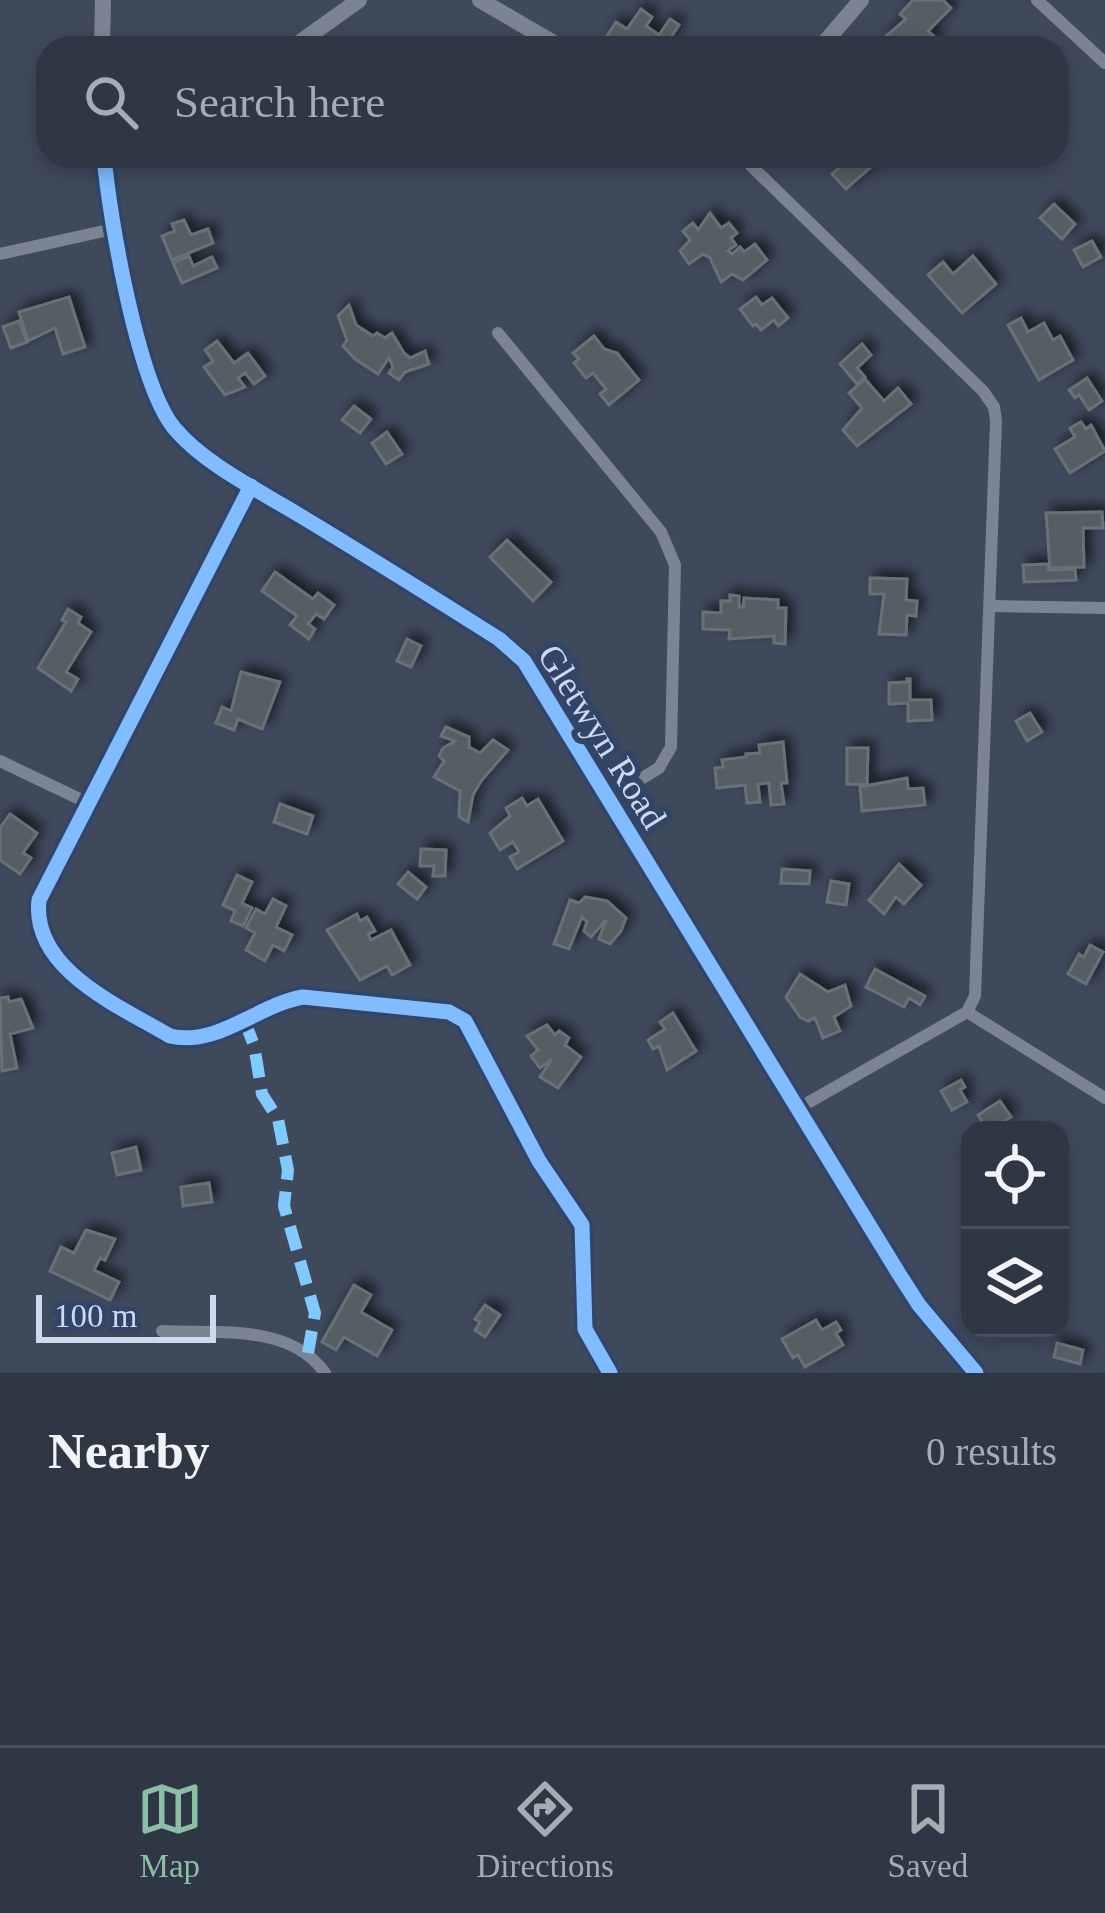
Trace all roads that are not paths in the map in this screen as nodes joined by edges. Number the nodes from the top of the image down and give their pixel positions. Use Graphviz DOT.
graph roads {
  1 [pos="103,0"];
  2 [pos="359,0"];
  3 [pos="480,0"];
  4 [pos="861,0"];
  5 [pos="1037,0"];
  6 [pos="102,36"];
  7 [pos="309,36"];
  8 [pos="542,36"];
  9 [pos="830,36"];
  10 [pos="1105,63"];
  11 [pos="105,168"];
  12 [pos="753,168"];
  13 [pos="113,229"];
  14 [pos="0,254"];
  15 [pos="498,332"];
  16 [pos="251,486"];
  17 [pos="992,605"];
  18 [pos="1105,608"];
  19 [pos="0,760"];
  20 [pos="608,799"];
  21 [pos="90,804"];
  22 [pos="968,1012"];
  23 [pos="1105,1098"];
  24 [pos="797,1109"];
  25 [pos="162,1330"];
  26 [pos="325,1373"];
  27 [pos="610,1373"];
  28 [pos="976,1373"];
  1 -- 6 [label="street"];
  2 -- 7 [label="street"];
  3 -- 8 [label="street"];
  4 -- 9 [label="street"];
  5 -- 10 [label="street"];
  11 -- 13 [label="street, Gletwyn Road"];
  12 -- 17 [label="street"];
  13 -- 14 [label="street"];
  13 -- 16 [label="street, Gletwyn Road"];
  15 -- 20 [label="street"];
  16 -- 20 [label="street, Gletwyn Road"];
  16 -- 21 [label="street"];
  17 -- 18 [label="street"];
  17 -- 22 [label="street"];
  19 -- 21 [label="street"];
  20 -- 24 [label="street, Gletwyn Road"];
  21 -- 27 [label="street"];
  22 -- 23 [label="street"];
  22 -- 24 [label="street"];
  24 -- 28 [label="street, Gletwyn Road"];
  25 -- 26 [label="street"];
}
